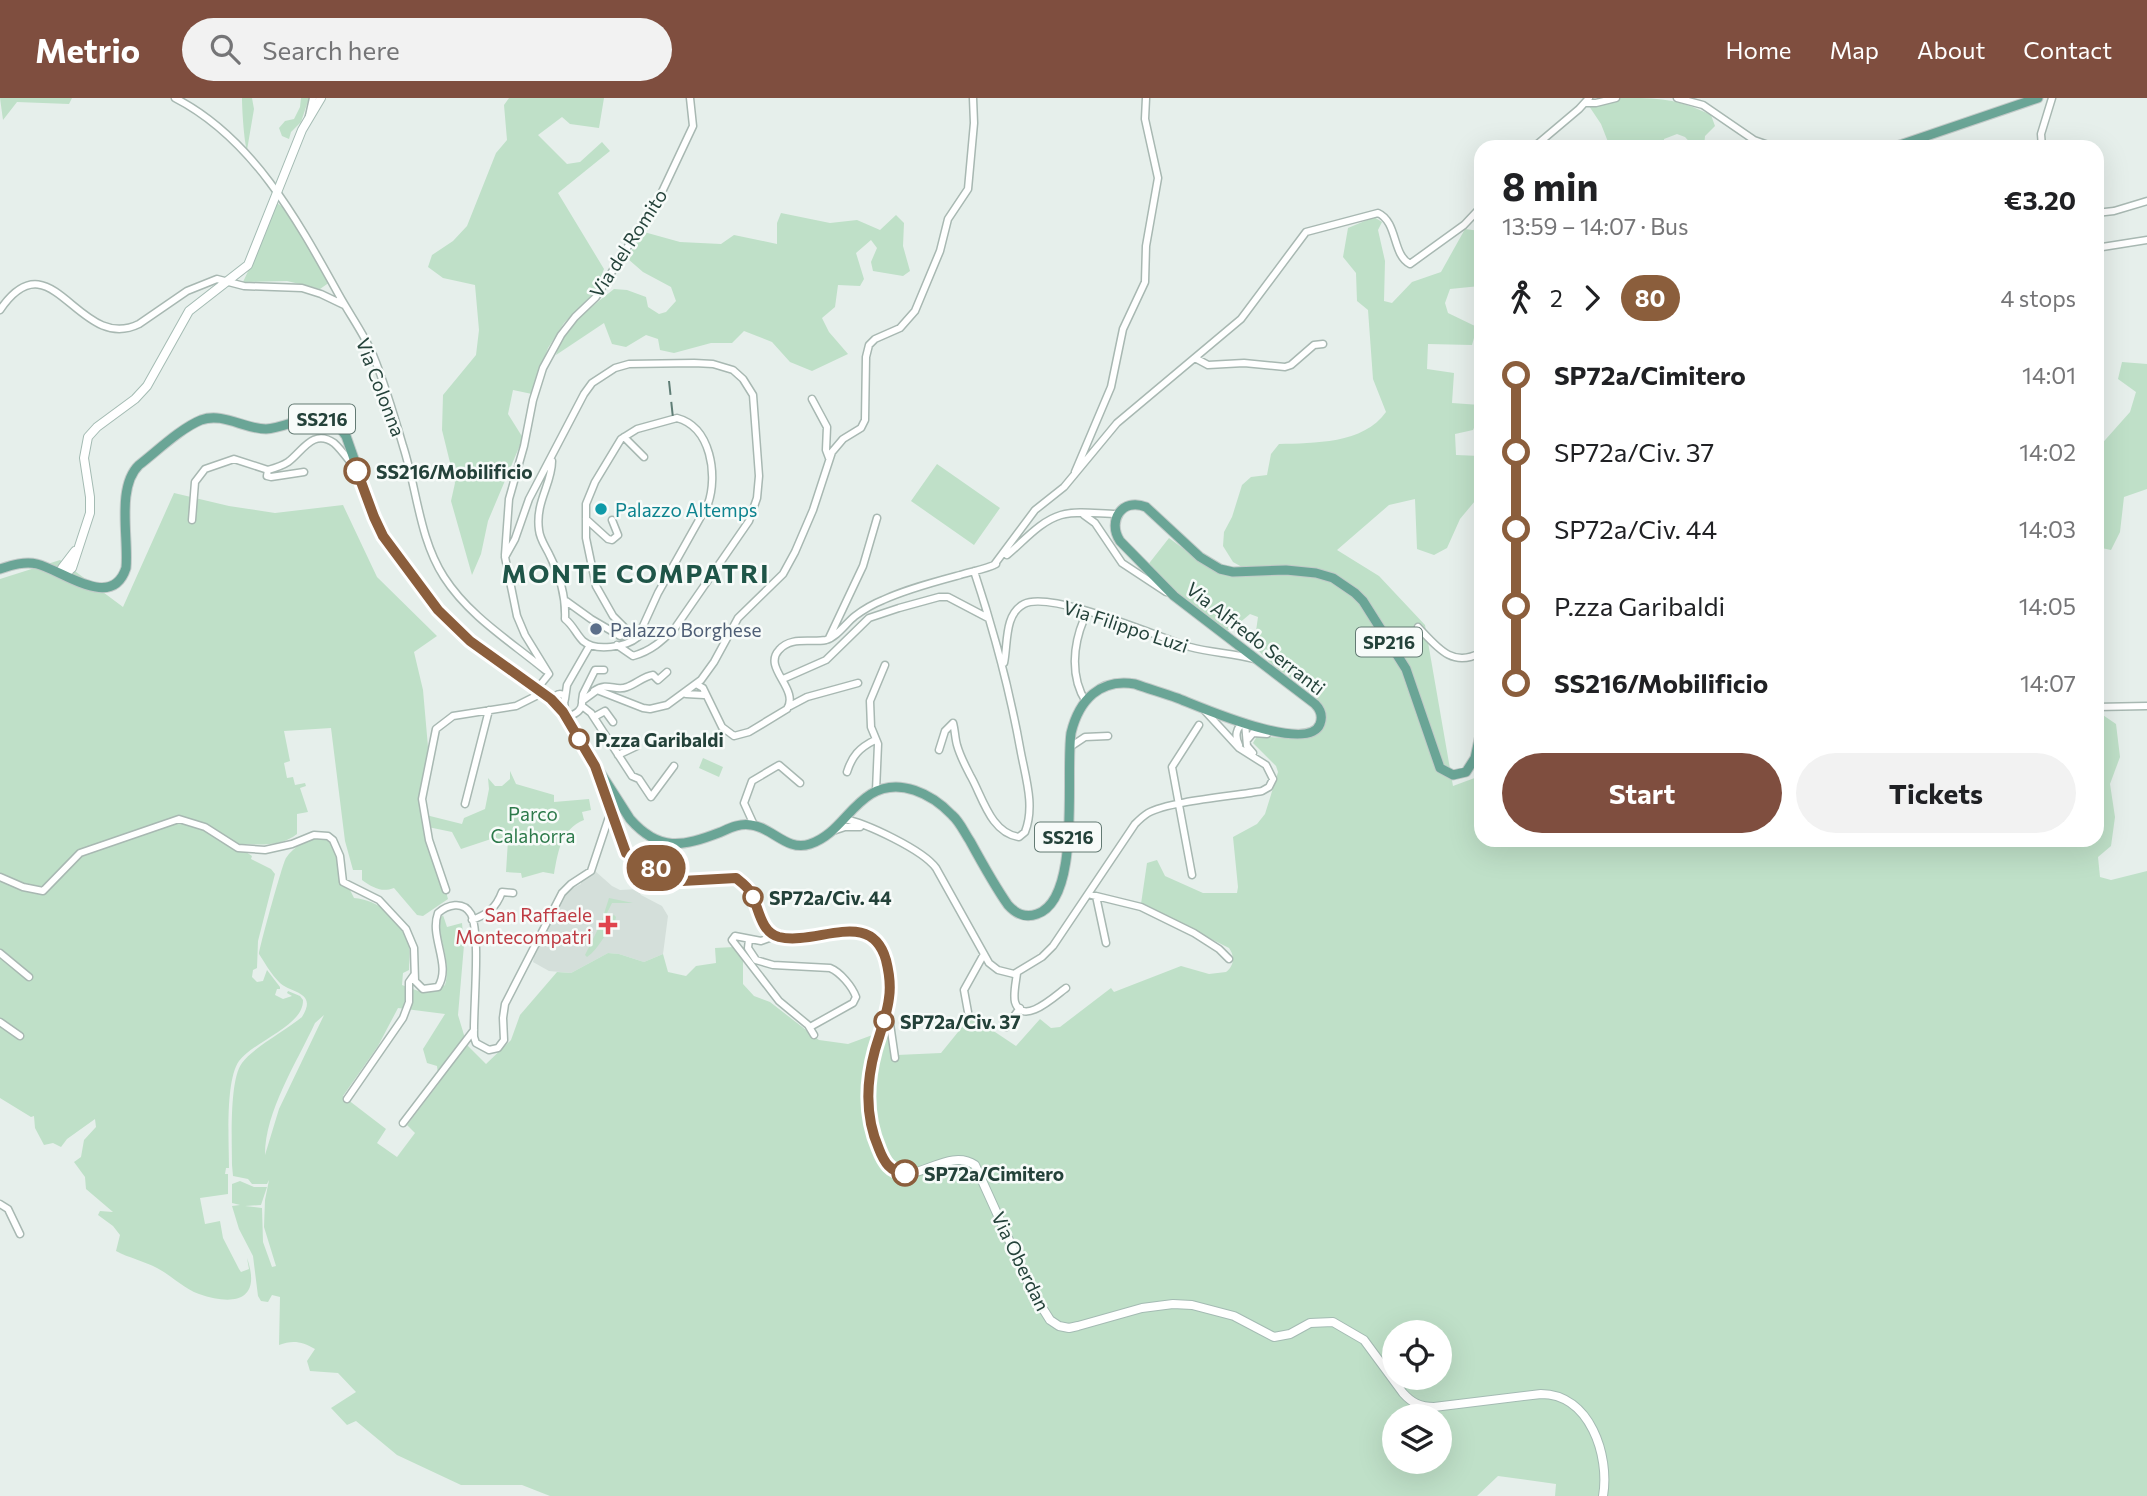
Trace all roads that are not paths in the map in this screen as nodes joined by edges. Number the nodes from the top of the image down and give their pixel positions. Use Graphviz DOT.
graph roads {
  1 [pos="175,98"];
  2 [pos="313,98"];
  3 [pos="321,98"];
  4 [pos="690,98"];
  5 [pos="973,98"];
  6 [pos="1146,98"];
  7 [pos="1616,98"];
  8 [pos="1677,98"];
  9 [pos="2038,98"];
  10 [pos="2052,98"];
  11 [pos="1587,101"];
  12 [pos="309,117"];
  13 [pos="1543,140"];
  14 [pos="1754,140"];
  15 [pos="1915,140"];
  16 [pos="2042,140"];
  17 [pos="277,195"];
  18 [pos="2147,201"];
  19 [pos="2104,212"];
  20 [pos="1474,214"];
  21 [pos="2147,240"];
  22 [pos="2104,247"];
  23 [pos="228,281"];
  24 [pos="345,305"];
  25 [pos="0,310"];
  26 [pos="1323,344"];
  27 [pos="1195,358"];
  28 [pos="811,399"];
  29 [pos="624,437"];
  30 [pos="644,457"];
  31 [pos="830,458"];
  32 [pos="552,459"];
  33 [pos="268,470"];
  34 [pos="357,471"];
  35 [pos="304,472"];
  36 [pos="1075,474"];
  37 [pos="1079,513"];
  38 [pos="1117,514"];
  39 [pos="877,518"];
  40 [pos="586,519"];
  41 [pos="192,520"];
  42 [pos="612,520"];
  43 [pos="80,542"];
  44 [pos="77,555"];
  45 [pos="505,557"];
  46 [pos="67,561"];
  47 [pos="994,565"];
  48 [pos="48,568"];
  49 [pos="0,569"];
  50 [pos="974,571"];
  51 [pos="64,575"];
  52 [pos="82,582"];
  53 [pos="1174,596"];
  54 [pos="565,598"];
  55 [pos="988,618"];
  56 [pos="1084,619"];
  57 [pos="1418,627"];
  58 [pos="629,632"];
  59 [pos="1008,634"];
  60 [pos="994,636"];
  61 [pos="638,637"];
  62 [pos="828,640"];
  63 [pos="590,645"];
  64 [pos="617,645"];
  65 [pos="1474,656"];
  66 [pos="886,664"];
  67 [pos="1262,664"];
  68 [pos="1003,666"];
  69 [pos="604,670"];
  70 [pos="667,672"];
  71 [pos="549,674"];
  72 [pos="705,675"];
  73 [pos="783,679"];
  74 [pos="858,682"];
  75 [pos="696,684"];
  76 [pos="541,692"];
  77 [pos="592,692"];
  78 [pos="684,694"];
  79 [pos="706,696"];
  80 [pos="560,700"];
  81 [pos="1086,702"];
  82 [pos="582,703"];
  83 [pos="1198,706"];
  84 [pos="2147,706"];
  85 [pos="2104,707"];
  86 [pos="786,709"];
  87 [pos="489,710"];
  88 [pos="593,717"];
  89 [pos="566,718"];
  90 [pos="613,722"];
  91 [pos="1245,723"];
  92 [pos="1199,725"];
  93 [pos="1296,733"];
  94 [pos="1108,736"];
  95 [pos="875,740"];
  96 [pos="1246,742"];
  97 [pos="637,746"];
  98 [pos="1070,747"];
  99 [pos="939,750"];
  100 [pos="1244,751"];
  101 [pos="618,755"];
  102 [pos="1474,761"];
  103 [pos="595,766"];
  104 [pos="674,766"];
  105 [pos="847,772"];
  106 [pos="1273,779"];
  107 [pos="800,783"];
  108 [pos="876,792"];
  109 [pos="465,804"];
  110 [pos="1180,805"];
  111 [pos="855,809"];
  112 [pos="611,810"];
  113 [pos="844,819"];
  114 [pos="754,825"];
  115 [pos="859,825"];
  116 [pos="832,831"];
  117 [pos="1192,875"];
  118 [pos="0,877"];
  119 [pos="446,890"];
  120 [pos="513,893"];
  121 [pos="1088,894"];
  122 [pos="1096,896"];
  123 [pos="472,920"];
  124 [pos="775,936"];
  125 [pos="749,939"];
  126 [pos="1106,943"];
  127 [pos="0,953"];
  128 [pos="984,954"];
  129 [pos="1229,959"];
  130 [pos="1017,973"];
  131 [pos="414,975"];
  132 [pos="29,977"];
  133 [pos="1066,988"];
  134 [pos="887,1008"];
  135 [pos="1020,1008"];
  136 [pos="968,1012"];
  137 [pos="0,1022"];
  138 [pos="810,1027"];
  139 [pos="1006,1027"];
  140 [pos="474,1030"];
  141 [pos="814,1035"];
  142 [pos="20,1036"];
  143 [pos="895,1058"];
  144 [pos="347,1099"];
  145 [pos="403,1122"];
  146 [pos="0,1205"];
  147 [pos="20,1234"];
  148 [pos="1603,1496"];
  1 -- 17 [label="street, Via Colonna"];
  2 -- 12 [label="street"];
  3 -- 12 [label="street"];
  4 -- 45 [label="street, Via del Romito"];
  5 -- 31 [label="street"];
  6 -- 36 [label="street"];
  7 -- 11 [label="street"];
  8 -- 14 [label="street"];
  9 -- 15 [label="main road"];
  10 -- 16 [label="street"];
  11 -- 13 [label="street"];
  12 -- 17 [label="street"];
  17 -- 23 [label="street"];
  17 -- 24 [label="street, Via Colonna"];
  18 -- 19 [label="street"];
  20 -- 27 [label="street"];
  21 -- 22 [label="street"];
  23 -- 24 [label="street"];
  23 -- 25 [label="street"];
  23 -- 43 [label="street"];
  24 -- 71 [label="street, Via Colonna"];
  26 -- 27 [label="street"];
  27 -- 36 [label="street"];
  28 -- 31 [label="street"];
  29 -- 30 [label="street"];
  29 -- 40 [label="street"];
  29 -- 61 [label="street"];
  31 -- 72 [label="street"];
  32 -- 45 [label="street"];
  32 -- 54 [label="street"];
  32 -- 64 [label="street"];
  33 -- 34 [label="street"];
  33 -- 35 [label="street"];
  33 -- 41 [label="street"];
  34 -- 52 [label="main road, SS216"];
  34 -- 76 [label="main road, SS216"];
  36 -- 47 [label="street"];
  37 -- 38 [label="street"];
  37 -- 47 [label="street"];
  37 -- 53 [label="street"];
  38 -- 53 [label="main road, Via Alfredo Serranti"];
  38 -- 102 [label="main road, Via Alfredo Serranti / SP216"];
  39 -- 62 [label="street"];
  40 -- 42 [label="street"];
  40 -- 58 [label="street"];
  43 -- 44 [label="street"];
  43 -- 46 [label="street"];
  44 -- 51 [label="street"];
  44 -- 52 [label="street"];
  45 -- 71 [label="street, Via del Romito"];
  46 -- 48 [label="street"];
  46 -- 51 [label="street"];
  47 -- 50 [label="street"];
  48 -- 49 [label="main road, SS216"];
  48 -- 51 [label="main road, SS216"];
  50 -- 55 [label="street"];
  50 -- 62 [label="street"];
  51 -- 52 [label="main road, SS216"];
  53 -- 67 [label="main road, Via Alfredo Serranti"];
  54 -- 58 [label="street"];
  54 -- 63 [label="street"];
  55 -- 60 [label="street"];
  55 -- 73 [label="street"];
  56 -- 81 [label="street"];
  57 -- 65 [label="street"];
  58 -- 61 [label="street"];
  59 -- 60 [label="street"];
  59 -- 67 [label="street, Via Filippo Luzi"];
  59 -- 68 [label="street, Via Filippo Luzi"];
  60 -- 68 [label="street"];
  61 -- 64 [label="street"];
  62 -- 73 [label="street"];
  63 -- 64 [label="street"];
  63 -- 80 [label="street"];
  66 -- 95 [label="street"];
  67 -- 93 [label="main road, Via Alfredo Serranti"];
  68 -- 99 [label="street"];
  69 -- 82 [label="street"];
  70 -- 77 [label="street"];
  71 -- 76 [label="street"];
  72 -- 75 [label="street"];
  72 -- 79 [label="street"];
  73 -- 86 [label="street"];
  74 -- 86 [label="street"];
  75 -- 78 [label="street"];
  75 -- 79 [label="street"];
  76 -- 80 [label="main road, SS216"];
  76 -- 87 [label="street"];
  77 -- 78 [label="street"];
  77 -- 82 [label="street"];
  78 -- 79 [label="street"];
  79 -- 86 [label="street"];
  80 -- 89 [label="main road, SS216"];
  81 -- 83 [label="main road"];
  81 -- 98 [label="main road, SS216"];
  82 -- 88 [label="street"];
  82 -- 89 [label="street"];
  83 -- 91 [label="main road"];
  83 -- 100 [label="street"];
  84 -- 85 [label="street"];
  87 -- 109 [label="street"];
  87 -- 119 [label="street"];
  88 -- 90 [label="street"];
  88 -- 101 [label="street"];
  89 -- 103 [label="main road, SS216"];
  91 -- 93 [label="main road"];
  91 -- 96 [label="street"];
  91 -- 100 [label="street"];
  92 -- 110 [label="street"];
  93 -- 96 [label="street"];
  94 -- 98 [label="street"];
  95 -- 105 [label="street"];
  95 -- 108 [label="street"];
  96 -- 106 [label="street"];
  97 -- 101 [label="street"];
  98 -- 108 [label="main road, SS216"];
  100 -- 106 [label="street"];
  101 -- 104 [label="street"];
  103 -- 112 [label="street"];
  103 -- 114 [label="main road, SS216"];
  106 -- 110 [label="street"];
  107 -- 114 [label="street"];
  108 -- 111 [label="main road"];
  110 -- 117 [label="street"];
  110 -- 121 [label="street"];
  111 -- 113 [label="main road"];
  111 -- 115 [label="street"];
  112 -- 124 [label="street"];
  112 -- 140 [label="street"];
  113 -- 115 [label="street"];
  113 -- 116 [label="main road"];
  114 -- 116 [label="main road"];
  115 -- 116 [label="street"];
  115 -- 128 [label="street"];
  118 -- 131 [label="street"];
  120 -- 123 [label="street"];
  121 -- 122 [label="street"];
  121 -- 130 [label="street"];
  122 -- 126 [label="street"];
  122 -- 129 [label="street"];
  123 -- 131 [label="street"];
  123 -- 140 [label="street"];
  124 -- 125 [label="street"];
  124 -- 134 [label="street, Via Oberdan"];
  125 -- 138 [label="street"];
  125 -- 138 [label="street"];
  127 -- 132 [label="street"];
  128 -- 130 [label="street"];
  128 -- 136 [label="street"];
  130 -- 135 [label="street"];
  131 -- 144 [label="street"];
  133 -- 135 [label="street"];
  134 -- 143 [label="street"];
  134 -- 148 [label="street, Via Oberdan"];
  135 -- 139 [label="street"];
  137 -- 142 [label="street"];
  138 -- 141 [label="street"];
  140 -- 145 [label="street"];
  146 -- 147 [label="street"];
}
